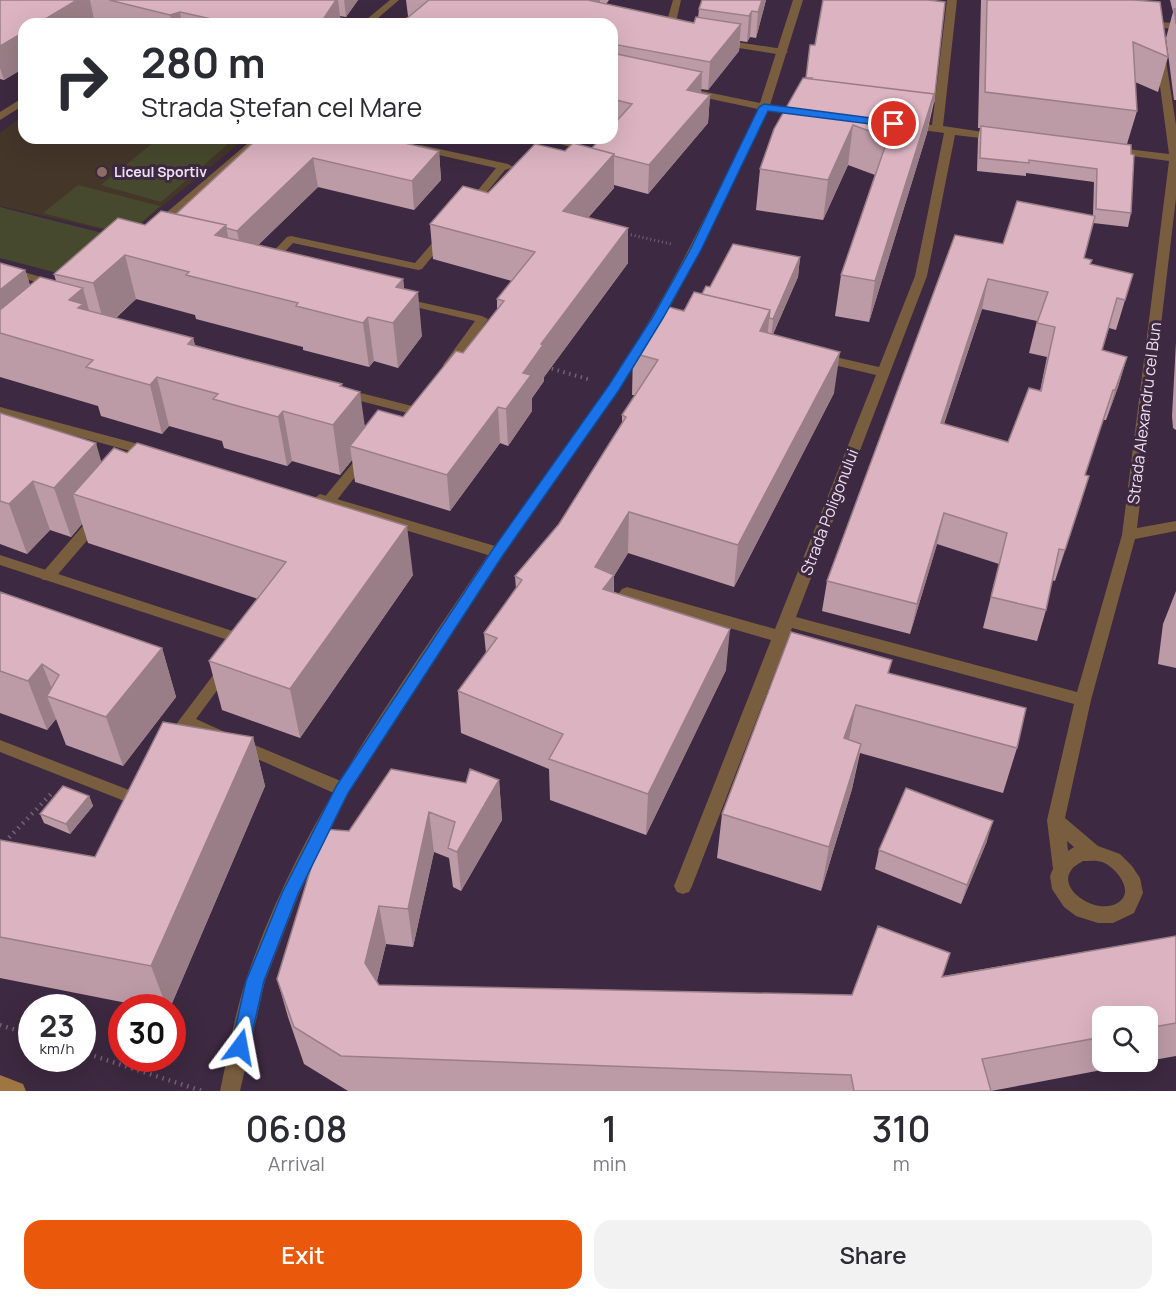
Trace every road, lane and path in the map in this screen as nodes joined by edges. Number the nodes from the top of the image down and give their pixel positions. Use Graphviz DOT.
graph roads {
  1 [pos="395,0"];
  2 [pos="677,0"];
  3 [pos="798,0"];
  4 [pos="952,0"];
  5 [pos="306,12"];
  6 [pos="332,18"];
  7 [pos="372,18"];
  8 [pos="1176,26"];
  9 [pos="670,31"];
  10 [pos="712,42"];
  11 [pos="783,52"];
  12 [pos="683,91"];
  13 [pos="18,104"];
  14 [pos="764,107"];
  15 [pos="810,113"];
  16 [pos="0,117"];
  17 [pos="891,123"];
  18 [pos="943,130"];
  19 [pos="1006,138"];
  20 [pos="254,144"];
  21 [pos="569,144"];
  22 [pos="410,146"];
  23 [pos="1098,149"];
  24 [pos="1175,158"];
  25 [pos="565,161"];
  26 [pos="503,166"];
  27 [pos="522,170"];
  28 [pos="615,230"];
  29 [pos="148,235"];
  30 [pos="695,250"];
  31 [pos="0,268"];
  32 [pos="274,272"];
  33 [pos="62,286"];
  34 [pos="390,298"];
  35 [pos="804,353"];
  36 [pos="545,366"];
  37 [pos="882,372"];
  38 [pos="440,377"];
  39 [pos="614,387"];
  40 [pos="335,391"];
  41 [pos="428,394"];
  42 [pos="0,411"];
  43 [pos="373,445"];
  44 [pos="157,457"];
  45 [pos="305,495"];
  46 [pos="328,501"];
  47 [pos="109,505"];
  48 [pos="1176,526"];
  49 [pos="1129,536"];
  50 [pos="498,552"];
  51 [pos="0,560"];
  52 [pos="48,576"];
  53 [pos="627,593"];
  54 [pos="785,629"];
  55 [pos="1083,700"];
  56 [pos="186,721"];
  57 [pos="0,746"];
  58 [pos="166,750"];
  59 [pos="70,774"];
  60 [pos="146,779"];
  61 [pos="342,789"];
  62 [pos="1056,820"];
  63 [pos="0,847"];
  64 [pos="1093,853"];
  65 [pos="1061,866"];
  66 [pos="683,886"];
  67 [pos="0,1025"];
  68 [pos="18,1031"];
  69 [pos="96,1057"];
  70 [pos="0,1085"];
  71 [pos="16,1091"];
  72 [pos="202,1091"];
  73 [pos="230,1091"];
  1 -- 7 [label="lane"];
  2 -- 9 [label="lane"];
  3 -- 11 [label="street"];
  4 -- 18 [label="street, Strada Poligonului"];
  5 -- 6 [label="street"];
  8 -- 24 [label="street, Strada Alexandru cel Bun"];
  10 -- 11 [label="lane"];
  11 -- 14 [label="street"];
  12 -- 14 [label="street"];
  13 -- 16 [label="street"];
  14 -- 15 [label="street"];
  14 -- 30 [label="street"];
  17 -- 18 [label="street"];
  18 -- 19 [label="street"];
  18 -- 37 [label="street, Strada Poligonului"];
  20 -- 29 [label="street"];
  21 -- 25 [label="lane"];
  22 -- 26 [label="lane"];
  23 -- 24 [label="street"];
  24 -- 49 [label="street, Strada Alexandru cel Bun"];
  26 -- 27 [label="lane"];
  26 -- 32 [label="lane"];
  28 -- 30 [label="path"];
  30 -- 39 [label="street"];
  31 -- 33 [label="lane"];
  34 -- 38 [label="lane"];
  35 -- 37 [label="street"];
  36 -- 39 [label="path"];
  37 -- 54 [label="street, Strada Poligonului"];
  39 -- 50 [label="street"];
  40 -- 41 [label="lane"];
  42 -- 44 [label="street"];
  43 -- 46 [label="lane"];
  45 -- 46 [label="street"];
  46 -- 50 [label="street"];
  47 -- 52 [label="street"];
  48 -- 49 [label="street"];
  49 -- 55 [label="street, Strada Alexandru cel Bun"];
  50 -- 61 [label="street"];
  51 -- 52 [label="lane"];
  52 -- 56 [label="lane"];
  53 -- 54 [label="street"];
  54 -- 55 [label="street"];
  54 -- 66 [label="street, Strada Poligonului"];
  55 -- 62 [label="street, Strada Alexandru cel Bun"];
  56 -- 58 [label="lane"];
  56 -- 61 [label="lane"];
  57 -- 59 [label="lane"];
  59 -- 60 [label="lane"];
  59 -- 63 [label="path"];
  61 -- 73 [label="street"];
  62 -- 64 [label="street"];
  62 -- 65 [label="street, Strada Alexandru cel Bun"];
  64 -- 65 [label="street"];
  64 -- 65 [label="street"];
  67 -- 68 [label="path"];
  69 -- 72 [label="path"];
  70 -- 71 [label="main road"];
}
